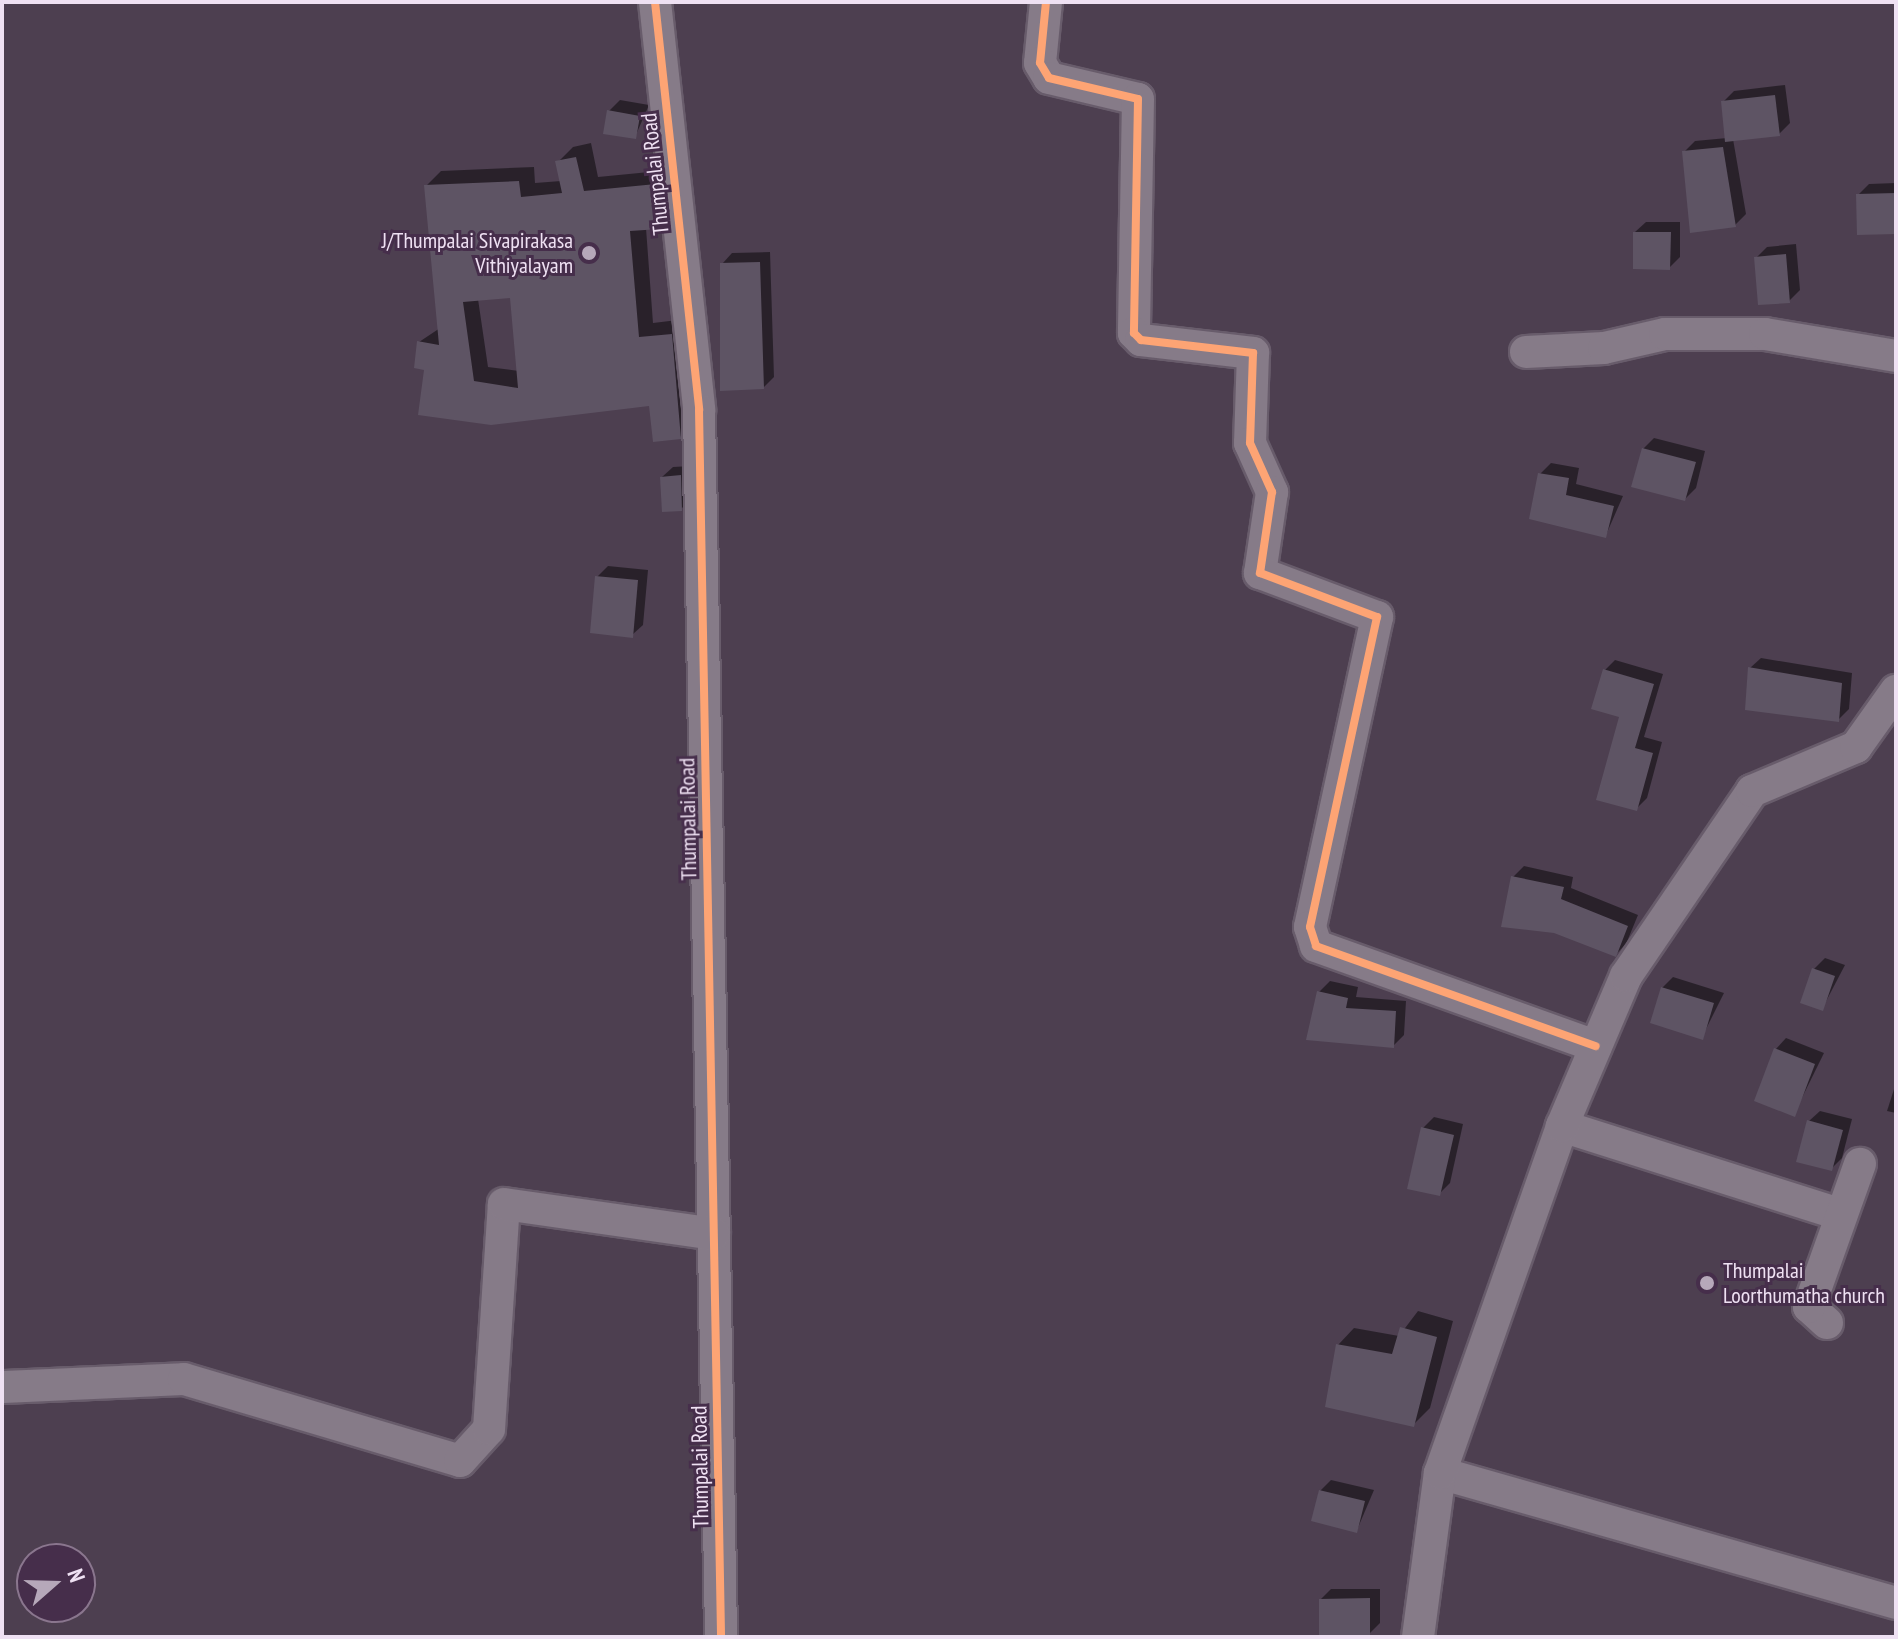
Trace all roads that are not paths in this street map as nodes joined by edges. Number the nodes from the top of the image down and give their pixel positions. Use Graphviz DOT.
graph roads {
  1 [pos="655,2"];
  2 [pos="1046,2"];
  3 [pos="1526,352"];
  4 [pos="1896,356"];
  5 [pos="1896,691"];
  6 [pos="1596,1046"];
  7 [pos="1562,1126"];
  8 [pos="1860,1164"];
  9 [pos="1837,1213"];
  10 [pos="714,1234"];
  11 [pos="1827,1323"];
  12 [pos="2,1387"];
  13 [pos="1440,1473"];
  14 [pos="1896,1603"];
  15 [pos="721,1637"];
  16 [pos="1418,1637"];
  1 -- 10 [label="street, Thumpalai Road"];
  2 -- 6 [label="street"];
  3 -- 4 [label="street"];
  5 -- 6 [label="street"];
  6 -- 7 [label="street"];
  7 -- 9 [label="street"];
  7 -- 13 [label="street"];
  8 -- 9 [label="street"];
  9 -- 11 [label="street"];
  10 -- 12 [label="street"];
  10 -- 15 [label="street, Thumpalai Road"];
  13 -- 14 [label="street"];
  13 -- 16 [label="street"];
}
